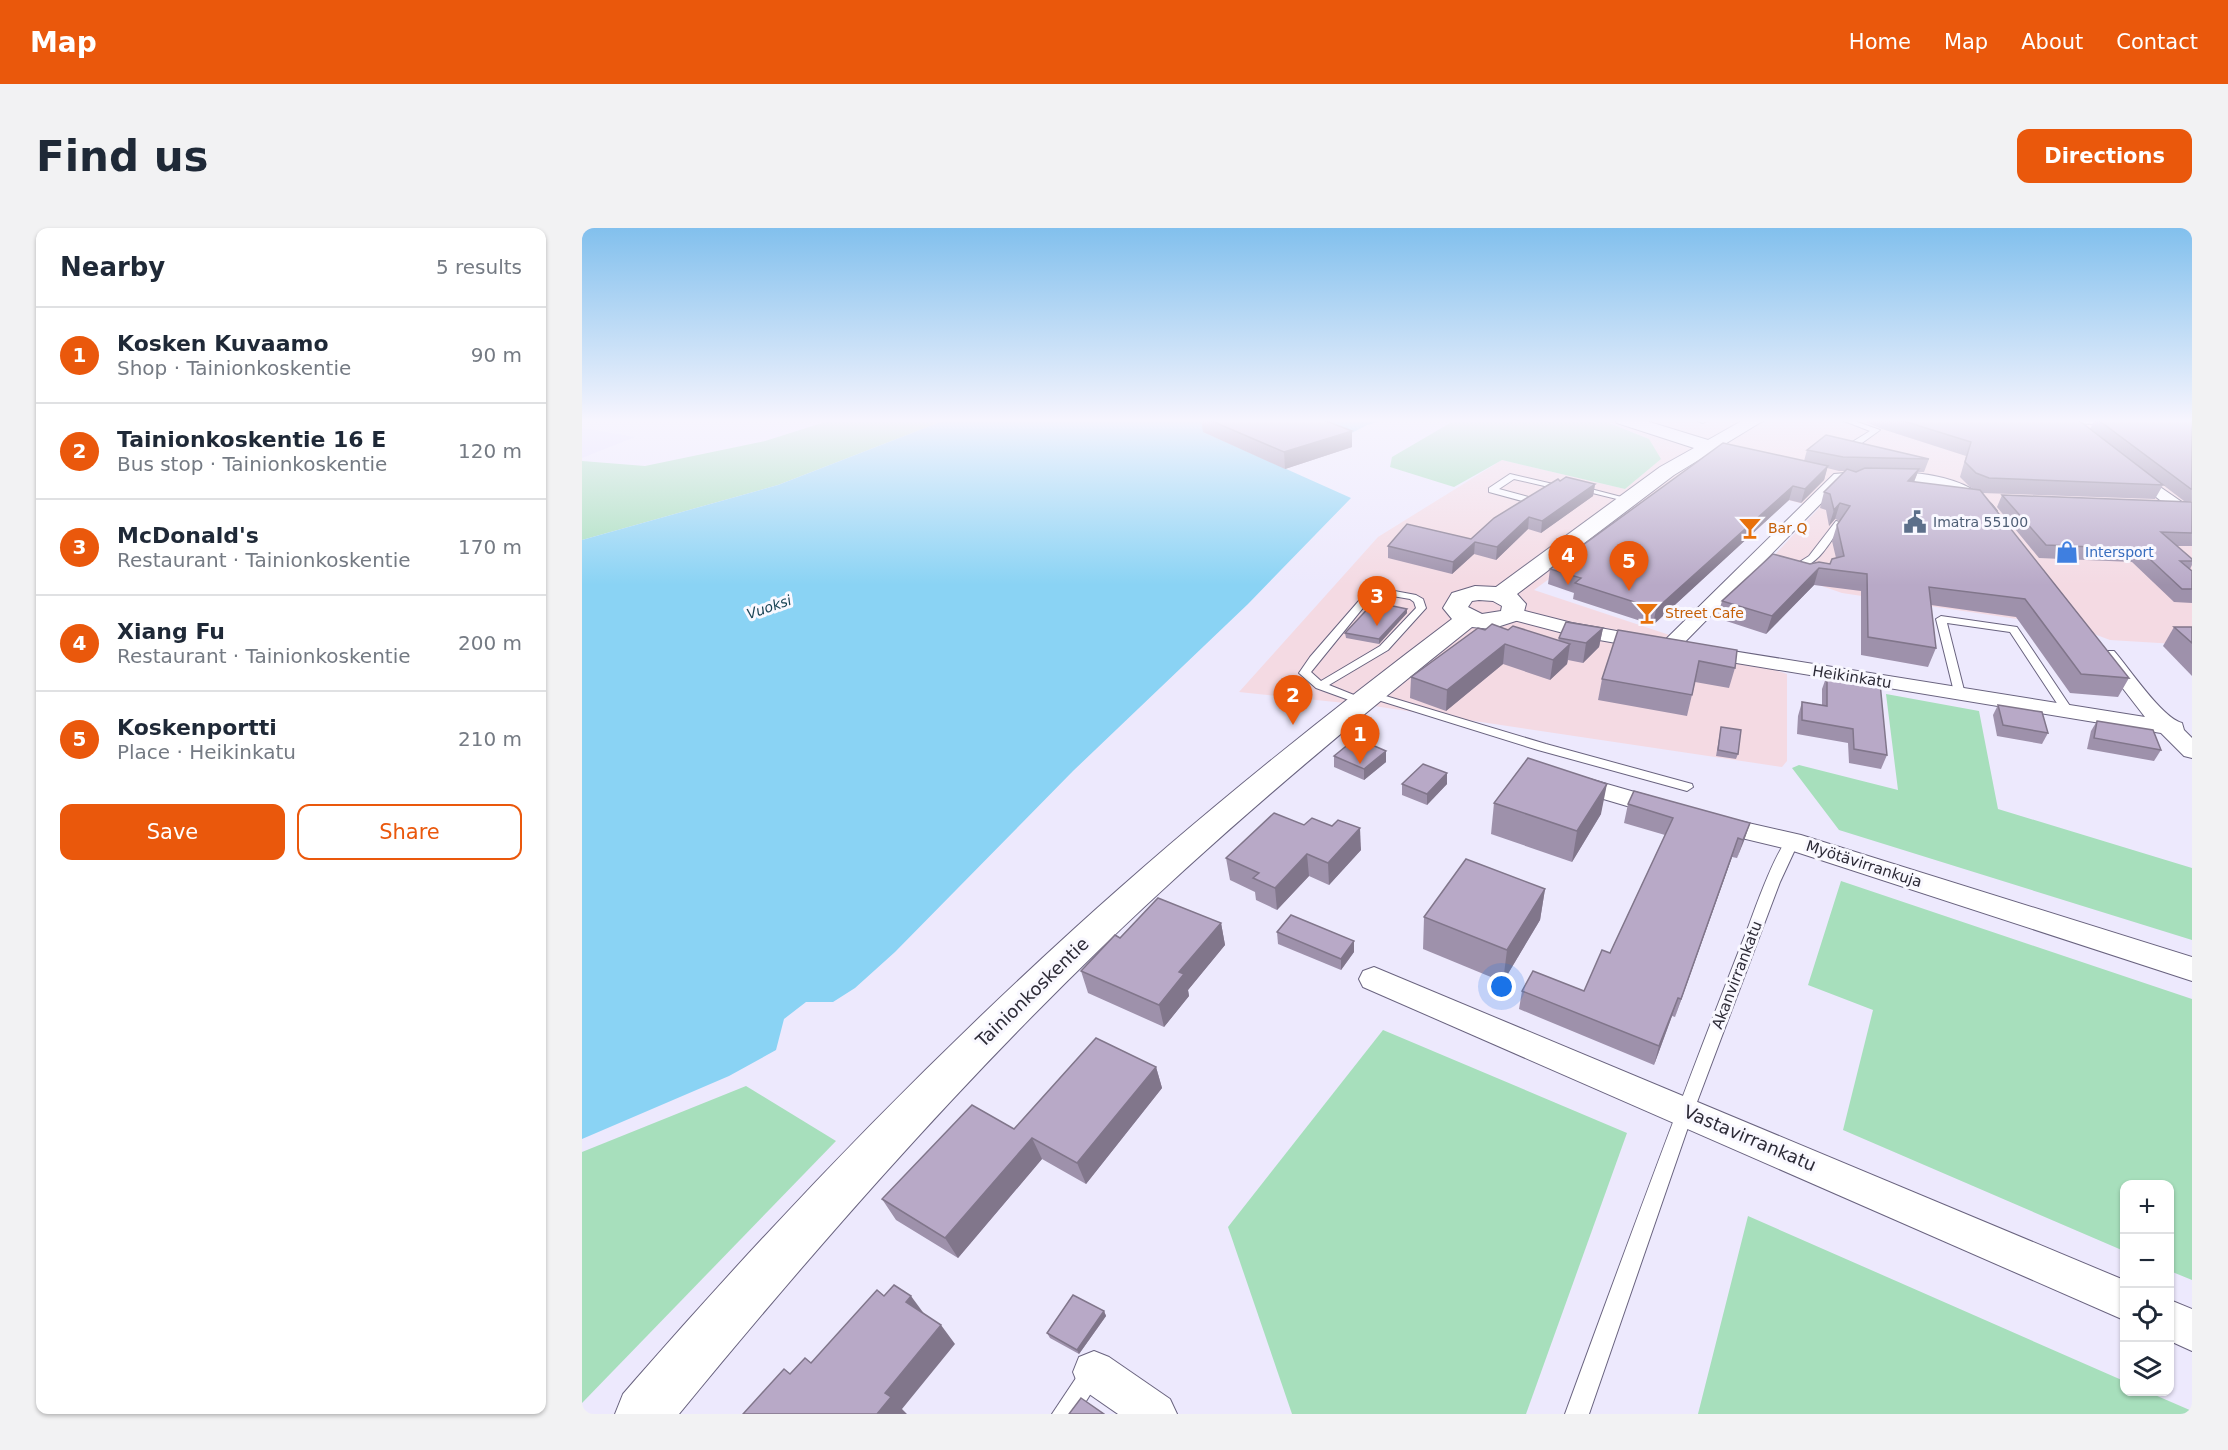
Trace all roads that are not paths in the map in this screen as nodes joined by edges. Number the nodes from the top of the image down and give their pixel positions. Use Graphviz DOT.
graph roads {
  1 [pos="1658,474"];
  2 [pos="1826,474"];
  3 [pos="2138,474"];
  4 [pos="1839,477"];
  5 [pos="1553,486"];
  6 [pos="1629,500"];
  7 [pos="1980,500"];
  8 [pos="2003,501"];
  9 [pos="2153,506"];
  10 [pos="2188,510"];
  11 [pos="1839,523"];
  12 [pos="2000,524"];
  13 [pos="1790,561"];
  14 [pos="1801,564"];
  15 [pos="1811,571"];
  16 [pos="1507,605"];
  17 [pos="2094,639"];
  18 [pos="1670,646"];
  19 [pos="1320,686"];
  20 [pos="1959,694"];
  21 [pos="1365,698"];
  22 [pos="2068,712"];
  23 [pos="2167,727"];
  24 [pos="2192,731"];
  25 [pos="2192,751"];
  26 [pos="1543,774"];
  27 [pos="1687,787"];
  28 [pos="1792,841"];
  29 [pos="2192,969"];
  30 [pos="1374,979"];
  31 [pos="1685,1110"];
  32 [pos="2120,1298"];
  33 [pos="2174,1322"];
  34 [pos="2192,1330"];
  35 [pos="1094,1372"];
  36 [pos="643,1414"];
  37 [pos="1064,1414"];
  38 [pos="1155,1414"];
  39 [pos="1577,1414"];
  1 -- 6 [label="main road"];
  2 -- 4 [label="street"];
  3 -- 10 [label="street"];
  4 -- 7 [label="street"];
  4 -- 18 [label="street"];
  5 -- 5 [label="lane"];
  5 -- 6 [label="lane"];
  6 -- 16 [label="main road"];
  7 -- 8 [label="street"];
  7 -- 12 [label="street"];
  9 -- 10 [label="street"];
  11 -- 14 [label="lane"];
  13 -- 14 [label="lane"];
  14 -- 15 [label="lane"];
  16 -- 18 [label="street, Heikinkatu"];
  16 -- 21 [label="main road, Tainionkoskentie"];
  17 -- 23 [label="street"];
  18 -- 20 [label="street, Heikinkatu"];
  19 -- 19 [label="lane"];
  19 -- 21 [label="lane"];
  20 -- 22 [label="street, Heikinkatu"];
  20 -- 22 [label="lane"];
  21 -- 27 [label="lane"];
  21 -- 36 [label="main road, Tainionkoskentie"];
  22 -- 23 [label="street, Heikinkatu"];
  23 -- 24 [label="street, Heikinkatu"];
  23 -- 25 [label="street"];
  26 -- 28 [label="street, Myötävirrankuja"];
  28 -- 29 [label="street, Myötävirrankuja"];
  28 -- 31 [label="lane, Akanvirrankatu"];
  30 -- 31 [label="street, Vastavirrankatu"];
  31 -- 32 [label="street, Vastavirrankatu"];
  31 -- 39 [label="lane, Akanvirrankatu"];
  33 -- 34 [label="street"];
  35 -- 37 [label="lane"];
  35 -- 38 [label="street"];
}
